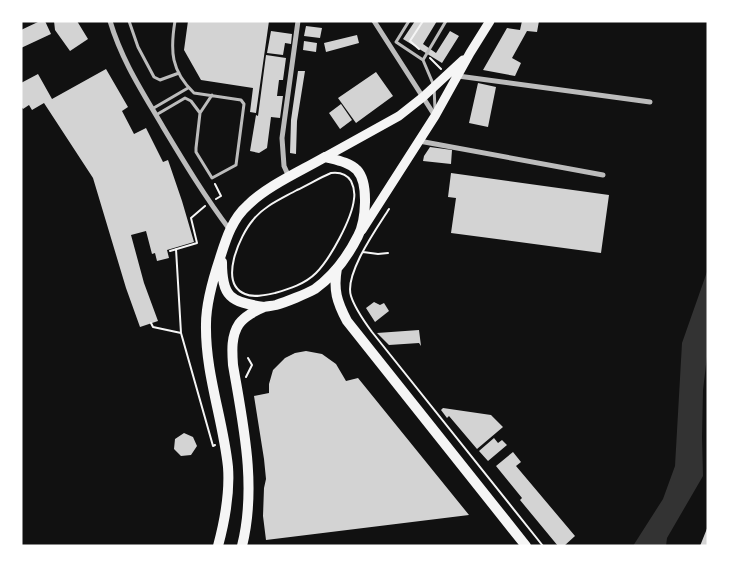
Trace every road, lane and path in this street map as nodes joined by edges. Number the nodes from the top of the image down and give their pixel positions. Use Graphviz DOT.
graph roads {
  1 [pos="110,21"];
  2 [pos="129,21"];
  3 [pos="175,21"];
  4 [pos="298,21"];
  5 [pos="374,21"];
  6 [pos="409,21"];
  7 [pos="424,21"];
  8 [pos="446,21"];
  9 [pos="490,21"];
  10 [pos="410,41"];
  11 [pos="470,53"];
  12 [pos="423,60"];
  13 [pos="179,73"];
  14 [pos="458,76"];
  15 [pos="434,86"];
  16 [pos="188,88"];
  17 [pos="194,93"];
  18 [pos="212,95"];
  19 [pos="423,97"];
  20 [pos="185,98"];
  21 [pos="650,102"];
  22 [pos="152,109"];
  23 [pos="200,113"];
  24 [pos="156,115"];
  25 [pos="435,116"];
  26 [pos="419,141"];
  27 [pos="325,157"];
  28 [pos="603,175"];
  29 [pos="289,177"];
  30 [pos="212,178"];
  31 [pos="210,203"];
  32 [pos="389,208"];
  33 [pos="230,230"];
  34 [pos="245,231"];
  35 [pos="359,234"];
  36 [pos="176,249"];
  37 [pos="222,250"];
  38 [pos="170,251"];
  39 [pos="363,252"];
  40 [pos="388,253"];
  41 [pos="337,268"];
  42 [pos="264,307"];
  43 [pos="152,323"];
  44 [pos="181,333"];
  45 [pos="224,444"];
  46 [pos="218,546"];
  47 [pos="242,546"];
  48 [pos="526,546"];
  49 [pos="542,546"];
  1 -- 22 [label="street"];
  2 -- 13 [label="lane"];
  3 -- 13 [label="lane"];
  4 -- 29 [label="street"];
  5 -- 19 [label="street"];
  6 -- 12 [label="lane"];
  7 -- 10 [label="path"];
  8 -- 12 [label="lane"];
  9 -- 11 [label="main road"];
  11 -- 14 [label="main road"];
  11 -- 15 [label="main road"];
  12 -- 15 [label="lane"];
  13 -- 16 [label="lane"];
  14 -- 21 [label="street"];
  14 -- 25 [label="main road"];
  15 -- 19 [label="main road"];
  15 -- 25 [label="lane"];
  16 -- 17 [label="lane"];
  16 -- 22 [label="lane"];
  17 -- 18 [label="lane"];
  17 -- 20 [label="lane"];
  18 -- 23 [label="lane"];
  18 -- 30 [label="lane"];
  19 -- 25 [label="street"];
  19 -- 27 [label="main road"];
  20 -- 23 [label="lane"];
  20 -- 24 [label="lane"];
  22 -- 24 [label="street"];
  23 -- 30 [label="lane"];
  24 -- 31 [label="street"];
  25 -- 26 [label="main road"];
  26 -- 28 [label="street"];
  26 -- 35 [label="main road"];
  27 -- 29 [label="main road"];
  27 -- 35 [label="main road"];
  29 -- 33 [label="main road"];
  30 -- 31 [label="path"];
  31 -- 33 [label="street"];
  31 -- 36 [label="path"];
  32 -- 39 [label="path"];
  33 -- 37 [label="main road"];
  34 -- 34 [label="path"];
  35 -- 41 [label="main road"];
  36 -- 38 [label="path"];
  36 -- 44 [label="path"];
  37 -- 42 [label="main road"];
  37 -- 45 [label="main road"];
  39 -- 40 [label="path"];
  39 -- 49 [label="path"];
  41 -- 42 [label="main road"];
  41 -- 48 [label="main road"];
  42 -- 47 [label="main road"];
  43 -- 44 [label="path"];
  44 -- 45 [label="path"];
  45 -- 46 [label="main road"];
}
